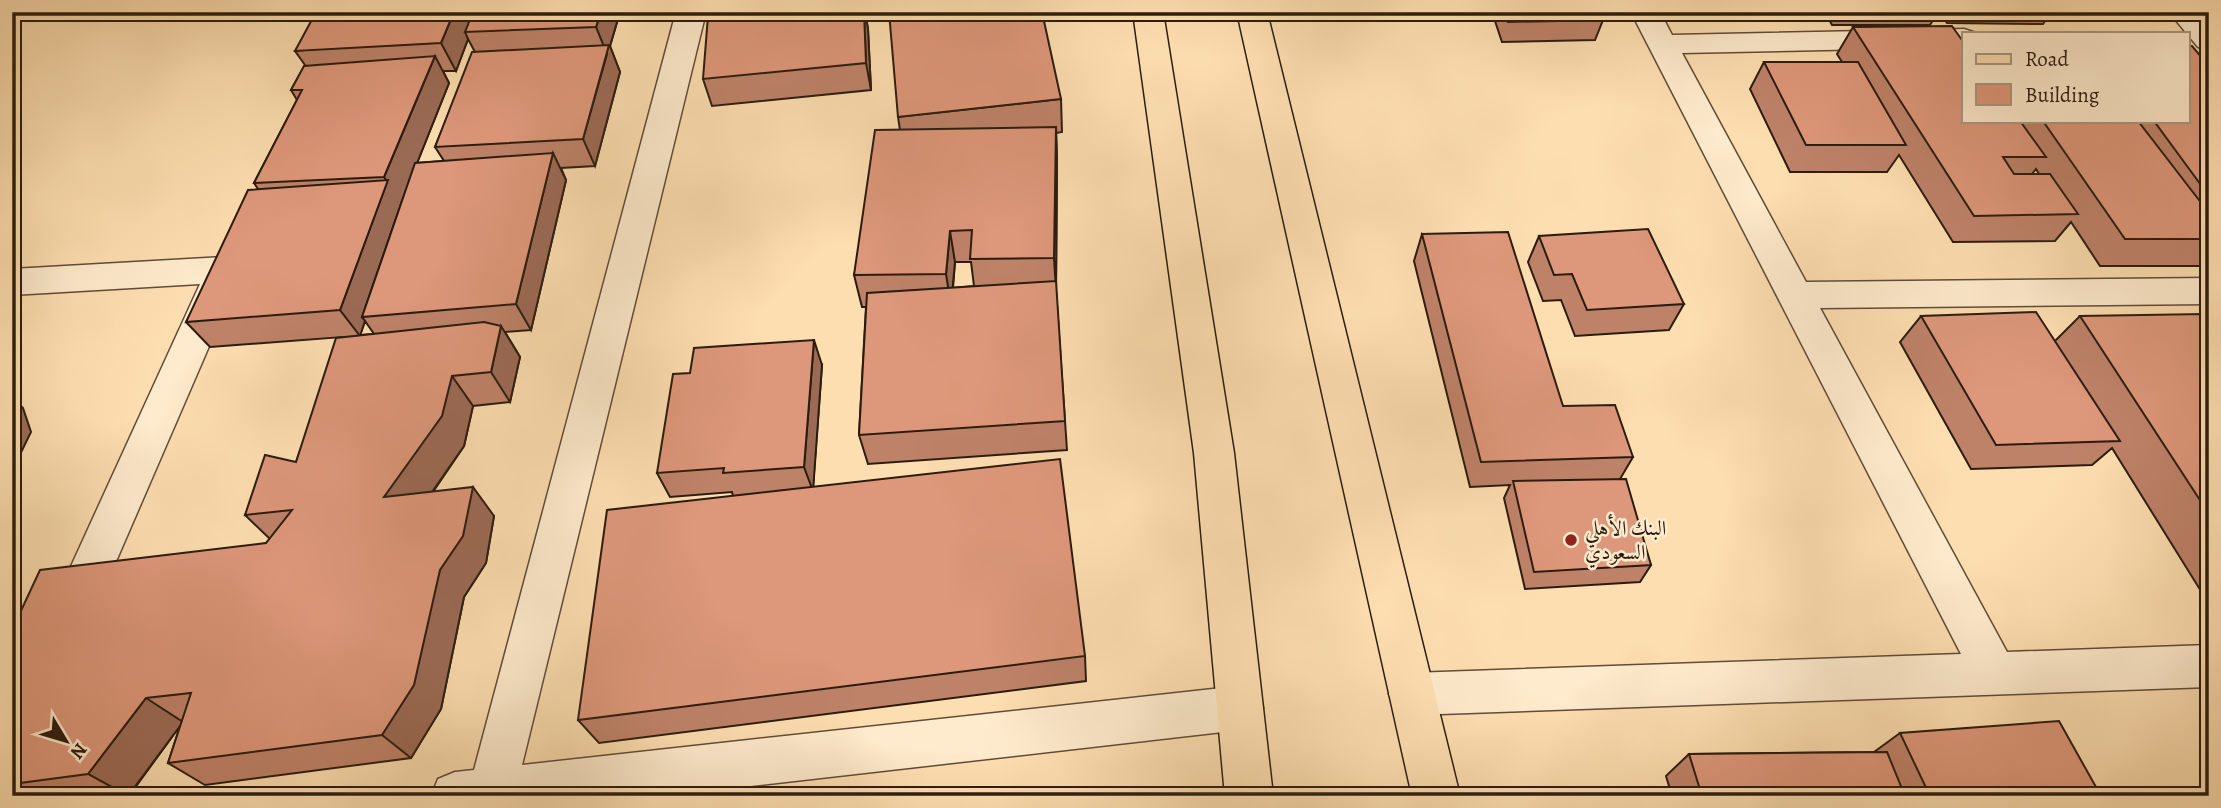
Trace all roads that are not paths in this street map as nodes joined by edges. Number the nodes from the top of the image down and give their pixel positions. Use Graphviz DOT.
graph roads {
  1 [pos="691,12"];
  2 [pos="1148,12"];
  3 [pos="1252,12"];
  4 [pos="1646,12"];
  5 [pos="2183,12"];
  6 [pos="2200,36"];
  7 [pos="1962,38"];
  8 [pos="1662,44"];
  9 [pos="240,233"];
  10 [pos="224,270"];
  11 [pos="12,282"];
  12 [pos="2209,291"];
  13 [pos="1794,295"];
  14 [pos="57,646"];
  15 [pos="2209,666"];
  16 [pos="1994,673"];
  17 [pos="1412,694"];
  18 [pos="1240,708"];
  19 [pos="474,794"];
  20 [pos="1249,796"];
  21 [pos="1436,796"];
  1 -- 19 [label="street"];
  2 -- 18 [label="main road"];
  3 -- 17 [label="main road"];
  4 -- 8 [label="street"];
  5 -- 6 [label="street"];
  7 -- 8 [label="street"];
  8 -- 13 [label="street"];
  9 -- 10 [label="street"];
  10 -- 11 [label="street"];
  10 -- 14 [label="street"];
  12 -- 13 [label="street"];
  13 -- 16 [label="street"];
  15 -- 16 [label="street"];
  16 -- 17 [label="street"];
  17 -- 21 [label="main road"];
  18 -- 19 [label="street"];
  18 -- 20 [label="main road"];
}
